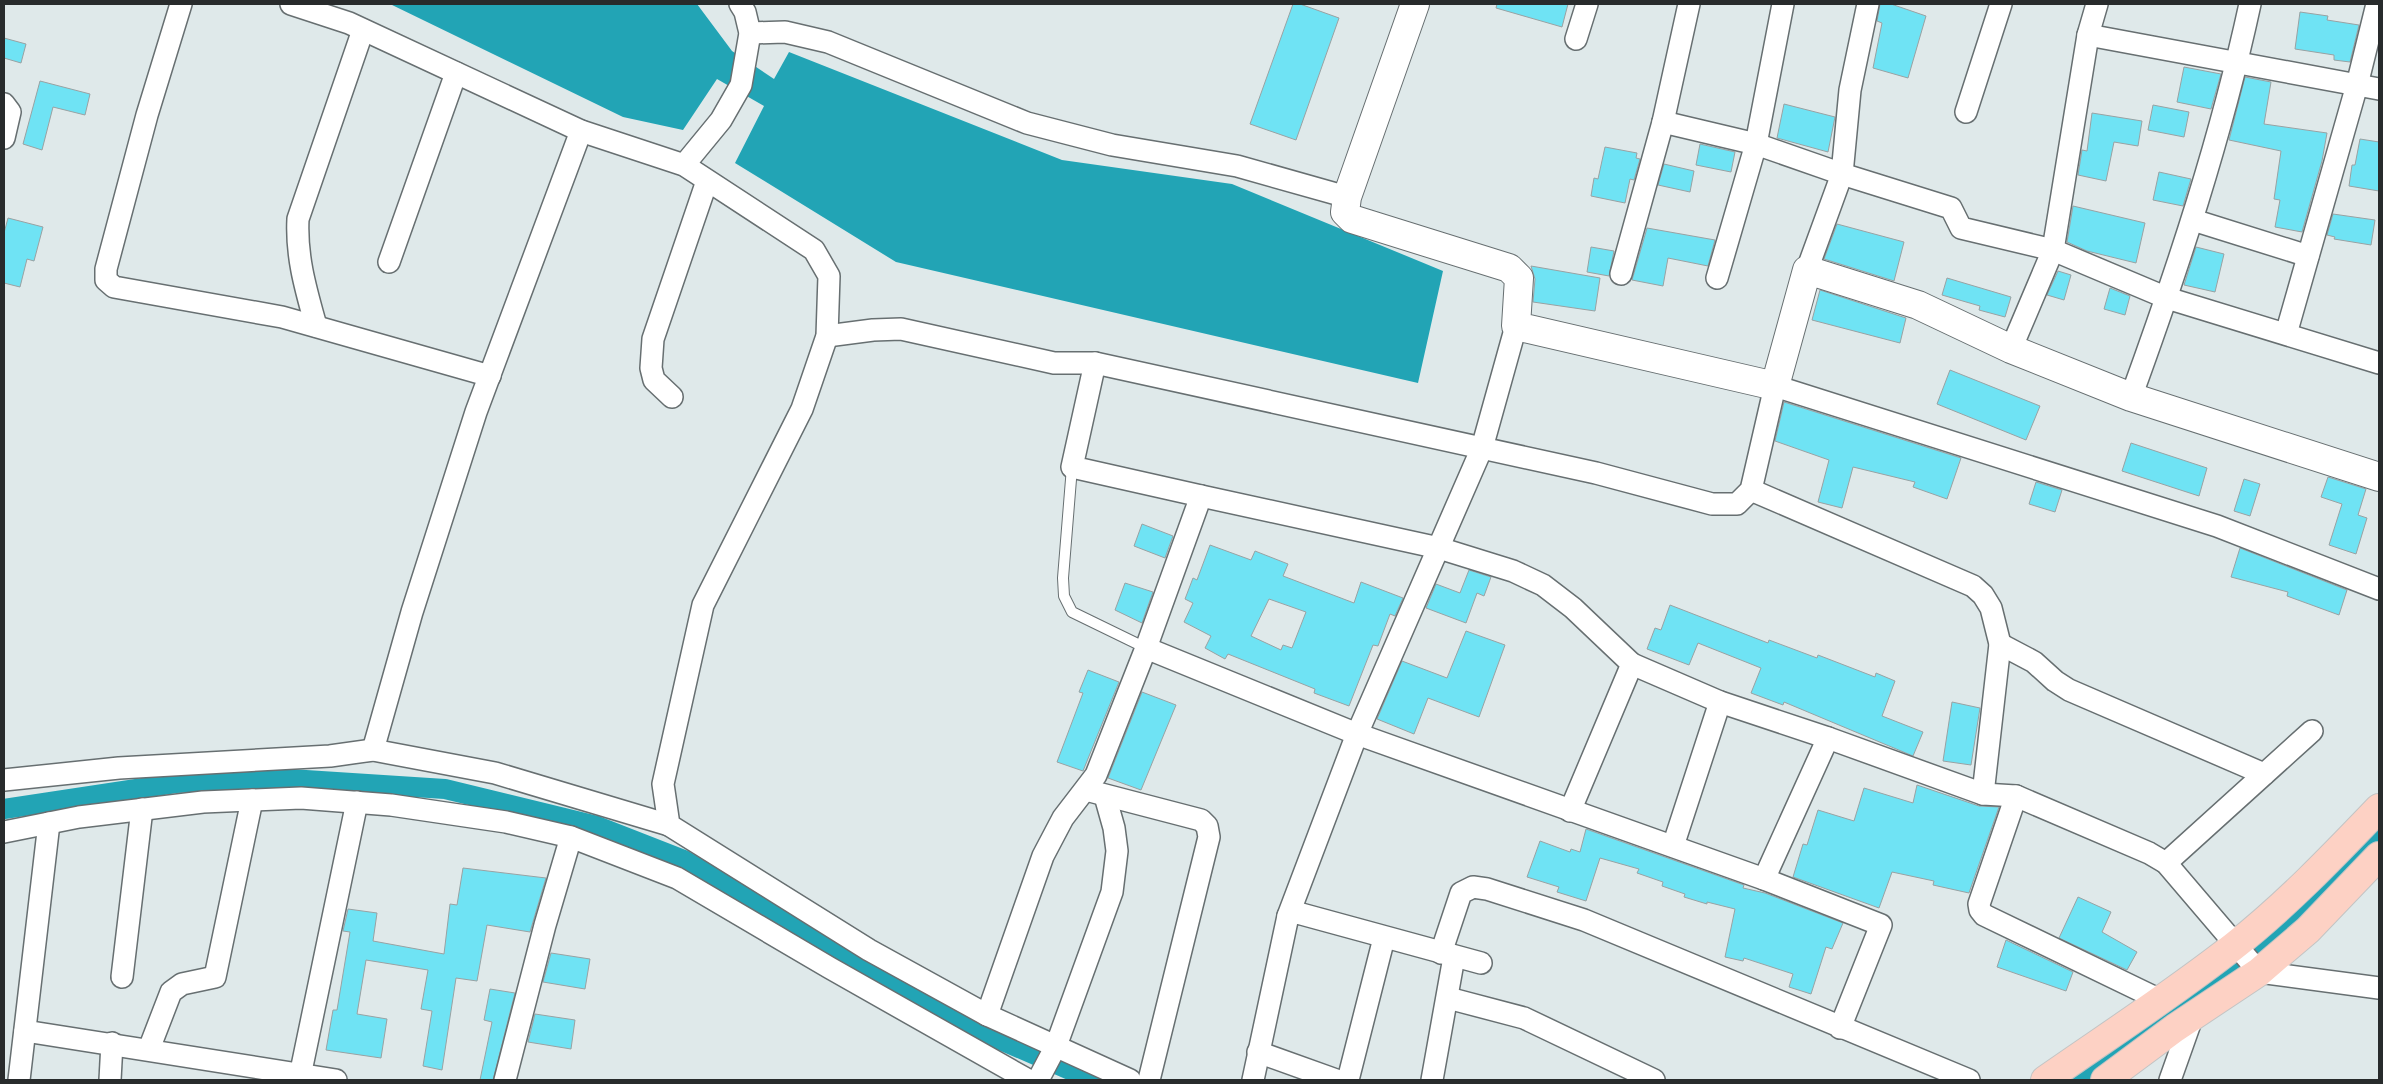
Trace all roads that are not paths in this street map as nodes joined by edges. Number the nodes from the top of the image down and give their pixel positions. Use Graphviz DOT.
graph roads {
  1 [pos="182,4"];
  2 [pos="290,4"];
  3 [pos="740,4"];
  4 [pos="1415,4"];
  5 [pos="1587,4"];
  6 [pos="1689,4"];
  7 [pos="1783,4"];
  8 [pos="1868,4"];
  9 [pos="2001,4"];
  10 [pos="2096,4"];
  11 [pos="2250,4"];
  12 [pos="2377,4"];
  13 [pos="363,30"];
  14 [pos="750,33"];
  15 [pos="2088,35"];
  16 [pos="1576,38"];
  17 [pos="2237,64"];
  18 [pos="456,73"];
  19 [pos="2357,85"];
  20 [pos="2379,89"];
  21 [pos="4,104"];
  22 [pos="1966,112"];
  23 [pos="1663,122"];
  24 [pos="581,131"];
  25 [pos="4,138"];
  26 [pos="1756,144"];
  27 [pos="684,165"];
  28 [pos="1842,174"];
  29 [pos="707,181"];
  30 [pos="1347,198"];
  31 [pos="2193,220"];
  32 [pos="2052,250"];
  33 [pos="2308,256"];
  34 [pos="389,262"];
  35 [pos="1807,270"];
  36 [pos="1621,274"];
  37 [pos="1718,278"];
  38 [pos="2167,298"];
  39 [pos="316,326"];
  40 [pos="1516,326"];
  41 [pos="2286,334"];
  42 [pos="827,336"];
  43 [pos="2011,349"];
  44 [pos="1095,362"];
  45 [pos="2379,363"];
  46 [pos="490,376"];
  47 [pos="1775,386"];
  48 [pos="672,397"];
  49 [pos="2132,397"];
  50 [pos="1482,448"];
  51 [pos="1072,467"];
  52 [pos="2379,476"];
  53 [pos="1751,490"];
  54 [pos="1201,496"];
  55 [pos="1439,548"];
  56 [pos="2379,589"];
  57 [pos="2000,644"];
  58 [pos="1146,648"];
  59 [pos="1632,664"];
  60 [pos="1720,702"];
  61 [pos="2312,730"];
  62 [pos="1357,734"];
  63 [pos="1828,738"];
  64 [pos="373,750"];
  65 [pos="2264,774"];
  66 [pos="4,780"];
  67 [pos="1096,793"];
  68 [pos="1983,794"];
  69 [pos="2016,796"];
  70 [pos="252,800"];
  71 [pos="357,802"];
  72 [pos="2379,808"];
  73 [pos="142,809"];
  74 [pos="1570,811"];
  75 [pos="48,823"];
  76 [pos="669,825"];
  77 [pos="4,832"];
  78 [pos="571,837"];
  79 [pos="1673,846"];
  80 [pos="2379,856"];
  81 [pos="2166,863"];
  82 [pos="1764,879"];
  83 [pos="1288,916"];
  84 [pos="1384,938"];
  85 [pos="1447,955"];
  86 [pos="2246,958"];
  87 [pos="1481,964"];
  88 [pos="122,977"];
  89 [pos="2379,988"];
  90 [pos="1448,998"];
  91 [pos="2160,1000"];
  92 [pos="987,1015"];
  93 [pos="2192,1018"];
  94 [pos="1840,1028"];
  95 [pos="25,1031"];
  96 [pos="112,1043"];
  97 [pos="1056,1047"];
  98 [pos="149,1049"];
  99 [pos="1258,1052"];
  100 [pos="300,1076"];
  101 [pos="1036,1079"];
  102 [pos="19,1080"];
  103 [pos="110,1080"];
  104 [pos="336,1080"];
  105 [pos="505,1080"];
  106 [pos="1130,1080"];
  107 [pos="1149,1080"];
  108 [pos="1253,1080"];
  109 [pos="1336,1080"];
  110 [pos="1348,1080"];
  111 [pos="1432,1080"];
  112 [pos="1654,1080"];
  113 [pos="1969,1080"];
  114 [pos="2045,1080"];
  115 [pos="2105,1080"];
  116 [pos="2170,1080"];
  1 -- 39 [label="street"];
  2 -- 13 [label="street"];
  3 -- 14 [label="street"];
  4 -- 30 [label="main road"];
  5 -- 16 [label="street"];
  6 -- 23 [label="street"];
  7 -- 26 [label="street"];
  8 -- 28 [label="street"];
  9 -- 22 [label="street"];
  10 -- 15 [label="street"];
  11 -- 17 [label="street"];
  12 -- 19 [label="street"];
  13 -- 18 [label="street"];
  13 -- 39 [label="street"];
  14 -- 27 [label="street"];
  14 -- 30 [label="street"];
  15 -- 17 [label="street"];
  15 -- 32 [label="street"];
  17 -- 19 [label="street"];
  17 -- 31 [label="street"];
  18 -- 24 [label="street"];
  18 -- 34 [label="street"];
  19 -- 20 [label="street"];
  19 -- 33 [label="street"];
  21 -- 25 [label="street"];
  23 -- 26 [label="street"];
  23 -- 36 [label="street"];
  24 -- 27 [label="street"];
  24 -- 46 [label="street"];
  26 -- 28 [label="street"];
  26 -- 37 [label="street"];
  27 -- 29 [label="street"];
  28 -- 32 [label="street"];
  28 -- 35 [label="street"];
  29 -- 42 [label="street"];
  29 -- 48 [label="street"];
  30 -- 40 [label="main road"];
  31 -- 33 [label="street"];
  31 -- 38 [label="street"];
  32 -- 38 [label="street"];
  32 -- 43 [label="street"];
  33 -- 41 [label="street"];
  35 -- 43 [label="main road"];
  35 -- 47 [label="main road"];
  38 -- 41 [label="street"];
  38 -- 49 [label="street"];
  39 -- 46 [label="street"];
  40 -- 47 [label="main road"];
  40 -- 50 [label="street"];
  41 -- 45 [label="street"];
  42 -- 44 [label="street"];
  42 -- 76 [label="street"];
  43 -- 49 [label="main road"];
  44 -- 50 [label="street"];
  44 -- 51 [label="street"];
  46 -- 64 [label="street"];
  47 -- 53 [label="street"];
  47 -- 56 [label="street"];
  49 -- 52 [label="main road"];
  50 -- 53 [label="street"];
  50 -- 55 [label="street"];
  51 -- 54 [label="street"];
  51 -- 58 [label="lane"];
  53 -- 57 [label="street"];
  54 -- 55 [label="street"];
  54 -- 58 [label="street"];
  55 -- 59 [label="street"];
  55 -- 62 [label="street"];
  57 -- 65 [label="street"];
  57 -- 68 [label="street"];
  58 -- 62 [label="street"];
  58 -- 67 [label="street"];
  59 -- 60 [label="street"];
  59 -- 74 [label="street"];
  60 -- 63 [label="street"];
  60 -- 79 [label="street"];
  61 -- 65 [label="street"];
  62 -- 74 [label="street"];
  62 -- 83 [label="street"];
  63 -- 68 [label="street"];
  63 -- 82 [label="street"];
  64 -- 66 [label="street"];
  64 -- 76 [label="street"];
  65 -- 81 [label="street"];
  67 -- 92 [label="street"];
  67 -- 97 [label="street"];
  67 -- 107 [label="street"];
  68 -- 69 [label="street"];
  69 -- 81 [label="street"];
  69 -- 91 [label="street"];
  70 -- 71 [label="street"];
  70 -- 73 [label="street"];
  70 -- 98 [label="street"];
  71 -- 78 [label="street"];
  71 -- 100 [label="street"];
  72 -- 86 [label="main road"];
  73 -- 75 [label="street"];
  73 -- 88 [label="street"];
  74 -- 79 [label="street"];
  75 -- 77 [label="street"];
  75 -- 95 [label="street"];
  76 -- 92 [label="street"];
  78 -- 101 [label="street"];
  78 -- 105 [label="street"];
  79 -- 82 [label="street"];
  80 -- 86 [label="main road"];
  81 -- 86 [label="street"];
  82 -- 94 [label="street"];
  83 -- 84 [label="street"];
  83 -- 99 [label="street"];
  84 -- 85 [label="street"];
  84 -- 110 [label="street"];
  85 -- 87 [label="street"];
  85 -- 90 [label="street"];
  85 -- 94 [label="street"];
  86 -- 89 [label="street"];
  86 -- 91 [label="main road"];
  86 -- 93 [label="main road"];
  90 -- 111 [label="street"];
  90 -- 112 [label="street"];
  91 -- 114 [label="main road"];
  92 -- 97 [label="street"];
  93 -- 115 [label="main road"];
  93 -- 116 [label="street"];
  94 -- 113 [label="street"];
  95 -- 96 [label="street"];
  95 -- 102 [label="street"];
  96 -- 98 [label="street"];
  96 -- 103 [label="street"];
  97 -- 101 [label="street"];
  97 -- 106 [label="street"];
  98 -- 100 [label="street"];
  99 -- 108 [label="street"];
  99 -- 109 [label="street"];
  100 -- 104 [label="street"];
}
